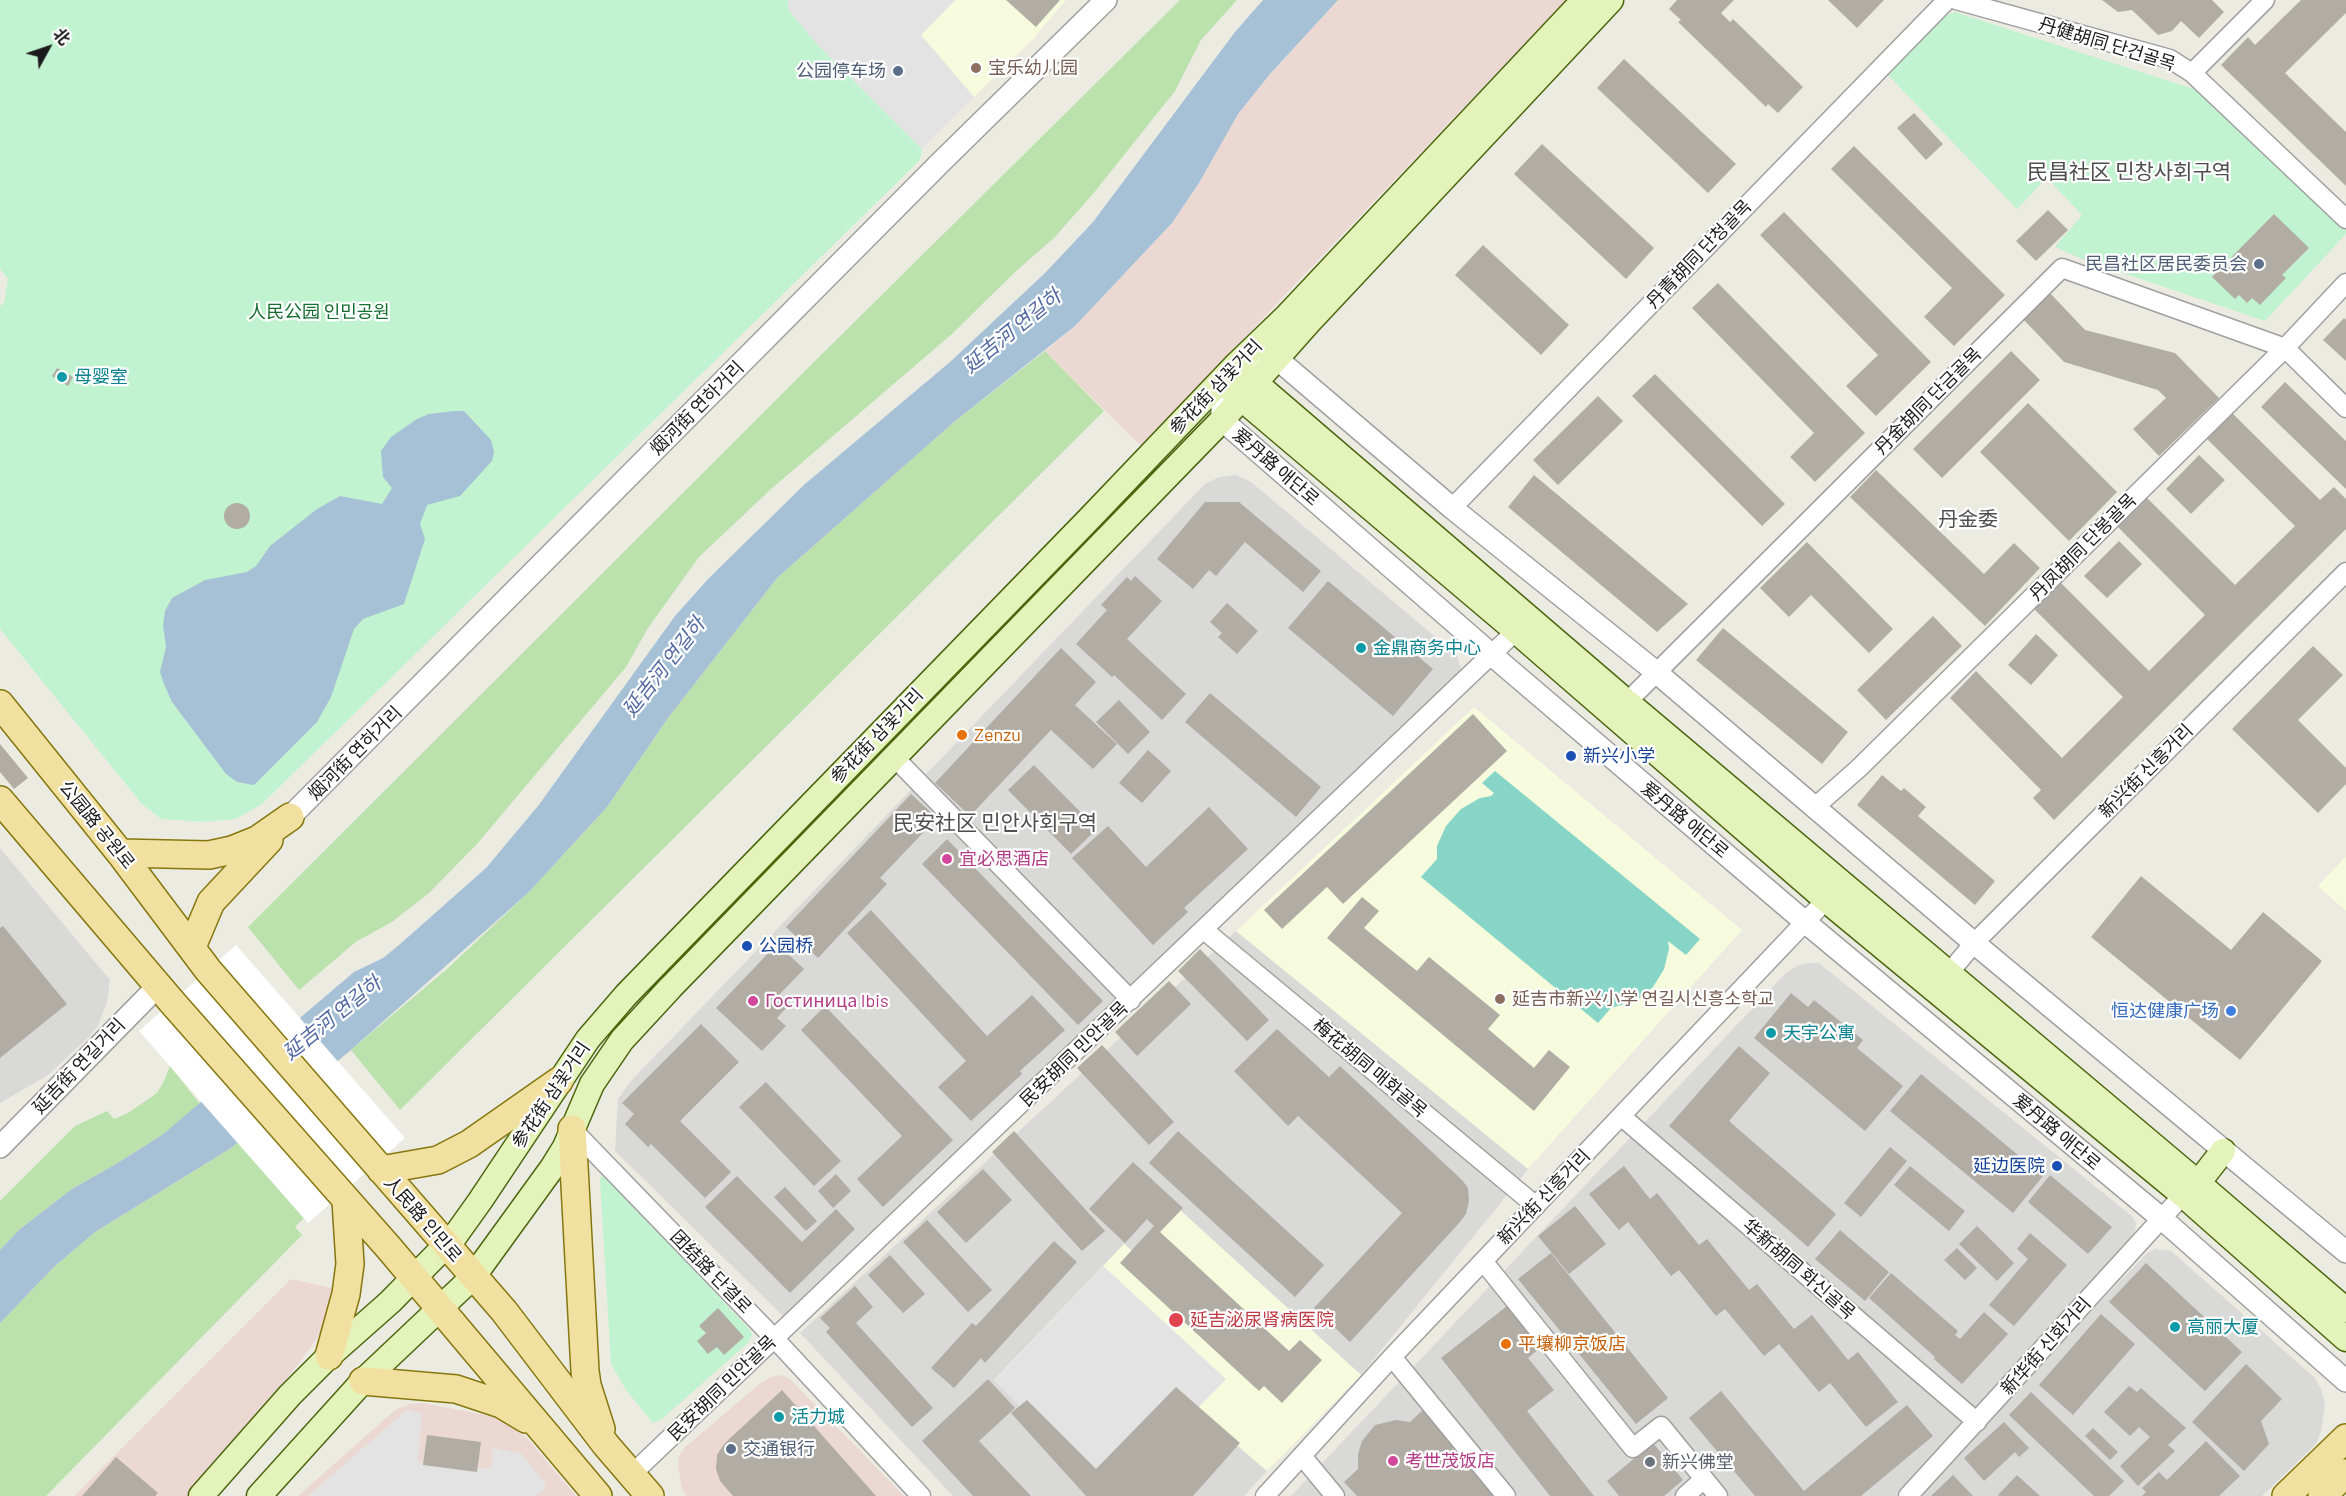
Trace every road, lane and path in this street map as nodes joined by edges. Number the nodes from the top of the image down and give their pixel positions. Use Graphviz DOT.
graph roads {
  1 [pos="1106,0"];
  2 [pos="1584,0"];
  3 [pos="1611,0"];
  4 [pos="1947,0"];
  5 [pos="1956,0"];
  6 [pos="2265,0"];
  7 [pos="2192,72"];
  8 [pos="2346,219"];
  9 [pos="2346,283"];
  10 [pos="2285,348"];
  11 [pos="1276,358"];
  12 [pos="1229,374"];
  13 [pos="1248,390"];
  14 [pos="2346,408"];
  15 [pos="1222,420"];
  16 [pos="1452,508"];
  17 [pos="2346,572"];
  18 [pos="1516,631"];
  19 [pos="1492,655"];
  20 [pos="1656,672"];
  21 [pos="1626,702"];
  22 [pos="0,704"];
  23 [pos="894,757"];
  24 [pos="0,800"];
  25 [pos="1816,806"];
  26 [pos="290,817"];
  27 [pos="120,853"];
  28 [pos="1826,900"];
  29 [pos="1805,922"];
  30 [pos="1204,930"];
  31 [pos="1974,943"];
  32 [pos="192,947"];
  33 [pos="1949,973"];
  34 [pos="165,993"];
  35 [pos="1131,1000"];
  36 [pos="559,1081"];
  37 [pos="1621,1116"];
  38 [pos="572,1129"];
  39 [pos="0,1147"];
  40 [pos="2223,1151"];
  41 [pos="381,1170"];
  42 [pos="2190,1189"];
  43 [pos="346,1200"];
  44 [pos="1536,1206"];
  45 [pos="2161,1218"];
  46 [pos="446,1245"];
  47 [pos="2346,1252"];
  48 [pos="1483,1261"];
  49 [pos="473,1277"];
  50 [pos="415,1278"];
  51 [pos="440,1308"];
  52 [pos="2346,1310"];
  53 [pos="774,1338"];
  54 [pos="2346,1339"];
  55 [pos="329,1356"];
  56 [pos="1392,1357"];
  57 [pos="363,1381"];
  58 [pos="2346,1381"];
  59 [pos="1977,1422"];
  60 [pos="542,1429"];
  61 [pos="2346,1438"];
  62 [pos="606,1444"];
  63 [pos="1302,1456"];
  64 [pos="2346,1473"];
  65 [pos="631,1475"];
  66 [pos="1704,1479"];
  67 [pos="201,1496"];
  68 [pos="259,1496"];
  69 [pos="598,1496"];
  70 [pos="650,1496"];
  71 [pos="921,1496"];
  72 [pos="1265,1496"];
  73 [pos="1335,1496"];
  74 [pos="1506,1496"];
  75 [pos="1685,1496"];
  76 [pos="1718,1496"];
  77 [pos="1908,1496"];
  78 [pos="2286,1496"];
  79 [pos="2322,1496"];
  1 -- 26 [label="street, 烟河街 연하거리"];
  2 -- 12 [label="main road, 参花街 삼꽃거리"];
  3 -- 11 [label="main road, 参花街 삼꽃거리"];
  4 -- 16 [label="street, 丹青胡同 단청골목"];
  5 -- 7 [label="street, 丹健胡同 단건골목"];
  6 -- 7 [label="street"];
  7 -- 8 [label="street, 丹健胡同 단건골목"];
  9 -- 10 [label="street, 丹凤胡同 단봉골목"];
  10 -- 14 [label="street"];
  10 -- 20 [label="street, 丹金胡同 단금골목"];
  10 -- 25 [label="street, 丹凤胡同 단봉골목"];
  11 -- 12 [label="street"];
  11 -- 13 [label="main road, 参花街 삼꽃거리"];
  11 -- 16 [label="street"];
  12 -- 13 [label="main road, 爱丹路 애단로"];
  12 -- 15 [label="street, 爱丹路 애단로"];
  12 -- 36 [label="main road, 参花街 삼꽃거리"];
  13 -- 15 [label="main road, 参花街 삼꽃거리"];
  13 -- 18 [label="main road, 爱丹路 애단로"];
  13 -- 21 [label="main road, 爱丹路 애단로"];
  15 -- 19 [label="street, 爱丹路 애단로"];
  15 -- 23 [label="main road, 参花街 삼꽃거리"];
  16 -- 20 [label="street"];
  17 -- 31 [label="street, 新兴街 신흥거리"];
  18 -- 19 [label="street, 民安胡同 민안골목"];
  18 -- 28 [label="main road, 爱丹路 애단로"];
  19 -- 29 [label="street, 爱丹路 애단로"];
  19 -- 30 [label="street, 民安胡同 민안골목"];
  20 -- 21 [label="street, 丹金胡同 단금골목"];
  20 -- 25 [label="street"];
  21 -- 33 [label="main road, 爱丹路 애단로"];
  22 -- 27 [label="main road, 公园路 공원로"];
  23 -- 35 [label="street"];
  23 -- 38 [label="main road, 参花街 삼꽃거리"];
  24 -- 34 [label="main road"];
  25 -- 31 [label="street"];
  26 -- 27 [label="main road"];
  26 -- 32 [label="main road"];
  27 -- 32 [label="main road, 公园路 공원로"];
  28 -- 29 [label="street, 新兴街 신흥거리"];
  28 -- 42 [label="main road, 爱丹路 애단로"];
  29 -- 37 [label="street, 新兴街 신흥거리"];
  29 -- 45 [label="street, 爱丹路 애단로"];
  30 -- 35 [label="street, 民安胡同 민안골목"];
  30 -- 44 [label="street, 梅花胡同 매화골목"];
  31 -- 33 [label="street, 新兴街 신흥거리"];
  31 -- 40 [label="street"];
  32 -- 41 [label="main road, 人民路 인민로"];
  33 -- 42 [label="main road, 爱丹路 애단로"];
  34 -- 39 [label="street, 延吉街 연길거리"];
  34 -- 43 [label="main road"];
  35 -- 53 [label="street, 民安胡同 민안골목"];
  36 -- 41 [label="main road"];
  36 -- 46 [label="main road, 参花街 삼꽃거리"];
  37 -- 44 [label="street, 新兴街 신흥거리"];
  37 -- 59 [label="street, 华新胡同 화신골목"];
  38 -- 49 [label="main road, 参花街 삼꽃거리"];
  38 -- 53 [label="street, 团结路 단결로"];
  38 -- 62 [label="main road"];
  40 -- 42 [label="main road"];
  40 -- 47 [label="street"];
  41 -- 46 [label="main road, 人民路 인민로"];
  42 -- 45 [label="street, 新华街 신화거리"];
  42 -- 52 [label="main road, 爱丹路 애단로"];
  42 -- 54 [label="main road, 爱丹路 애단로"];
  43 -- 50 [label="main road"];
  43 -- 55 [label="main road"];
  44 -- 48 [label="street, 新兴街 신흥거리"];
  45 -- 58 [label="street, 爱丹路 애단로"];
  45 -- 59 [label="street, 新华街 신화거리"];
  46 -- 49 [label="main road, 人民路 인민로"];
  46 -- 50 [label="main road, 参花街 삼꽃거리"];
  48 -- 56 [label="street, 新兴街 신흥거리"];
  48 -- 66 [label="street"];
  49 -- 51 [label="main road, 参花街 삼꽃거리"];
  49 -- 62 [label="main road, 人民路 인민로"];
  50 -- 51 [label="main road"];
  50 -- 55 [label="main road, 参花街 삼꽃거리"];
  51 -- 57 [label="main road, 参花街 삼꽃거리"];
  51 -- 60 [label="main road"];
  53 -- 65 [label="street, 民安胡同 민안골목"];
  53 -- 71 [label="street, 团结路 단결로"];
  55 -- 67 [label="main road, 参花街 삼꽃거리"];
  56 -- 63 [label="street, 新兴街 신흥거리"];
  56 -- 74 [label="street"];
  57 -- 60 [label="main road"];
  57 -- 68 [label="main road, 参花街 삼꽃거리"];
  59 -- 77 [label="street, 新华街 신화거리"];
  60 -- 69 [label="main road"];
  61 -- 78 [label="main road"];
  62 -- 65 [label="main road, 人民路 인민로"];
  63 -- 72 [label="street, 新兴街 신흥거리"];
  63 -- 73 [label="street"];
  64 -- 79 [label="main road"];
  65 -- 70 [label="main road, 人民路 인민로"];
  66 -- 75 [label="street"];
  66 -- 76 [label="street"];
}
